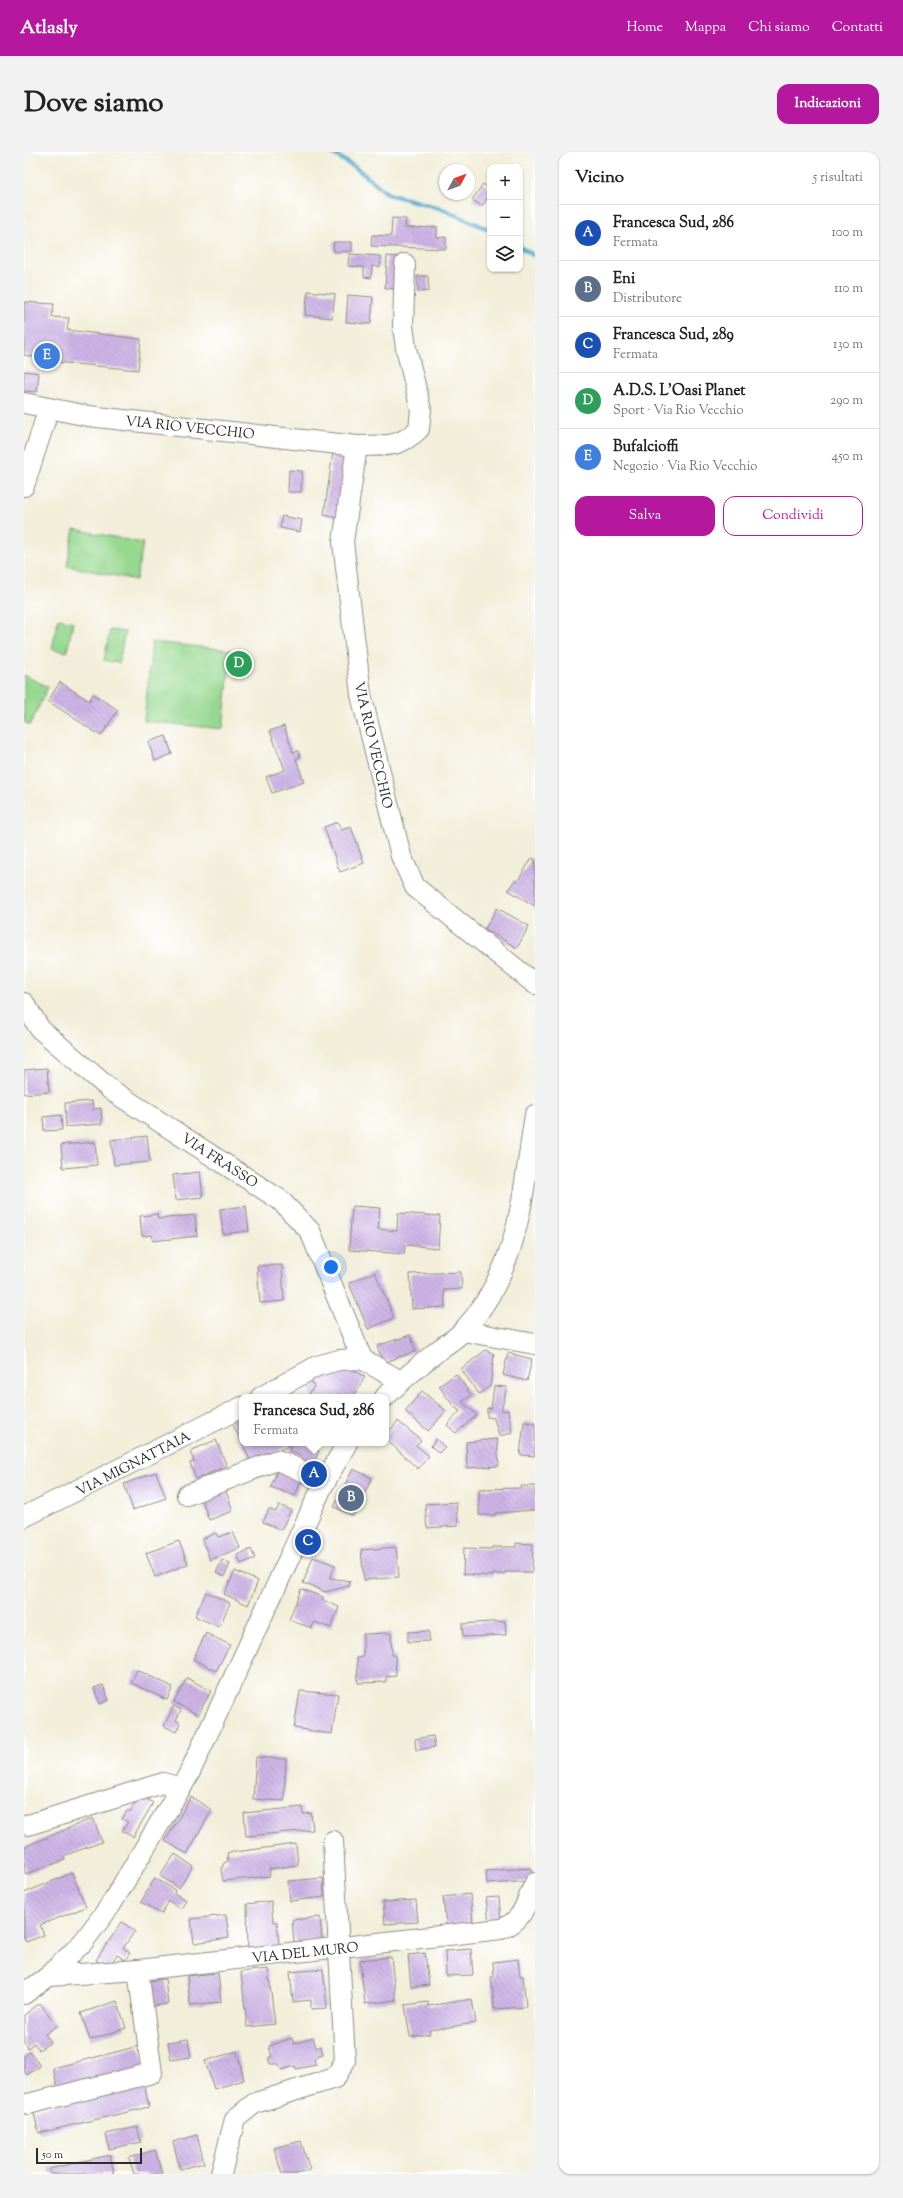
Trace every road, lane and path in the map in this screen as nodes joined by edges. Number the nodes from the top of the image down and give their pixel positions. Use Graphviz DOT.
graph roads {
  1 [pos="405,264"];
  2 [pos="24,403"];
  3 [pos="49,408"];
  4 [pos="357,446"];
  5 [pos="24,486"];
  6 [pos="535,984"];
  7 [pos="24,1003"];
  8 [pos="535,1115"];
  9 [pos="463,1331"];
  10 [pos="535,1344"];
  11 [pos="362,1359"];
  12 [pos="400,1381"];
  13 [pos="267,1394"];
  14 [pos="388,1394"];
  15 [pos="239,1408"];
  16 [pos="345,1446"];
  17 [pos="326,1480"];
  18 [pos="188,1495"];
  19 [pos="24,1518"];
  20 [pos="181,1788"];
  21 [pos="28,1825"];
  22 [pos="333,1841"];
  23 [pos="535,1883"];
  24 [pos="338,1948"];
  25 [pos="138,1970"];
  26 [pos="49,1976"];
  27 [pos="24,1994"];
  28 [pos="28,2104"];
  29 [pos="221,2174"];
  1 -- 4 [label="street, VIA RIO VECCHIO"];
  2 -- 3 [label="street, VIA RIO VECCHIO"];
  3 -- 4 [label="street, VIA RIO VECCHIO"];
  3 -- 5 [label="street"];
  4 -- 6 [label="street, VIA RIO VECCHIO"];
  7 -- 11 [label="street, VIA FRASSO"];
  8 -- 9 [label="street"];
  9 -- 10 [label="street"];
  9 -- 12 [label="street"];
  11 -- 12 [label="street"];
  11 -- 13 [label="street"];
  12 -- 14 [label="street"];
  15 -- 19 [label="street, VIA MIGNATTAIA"];
  16 -- 17 [label="street"];
  17 -- 18 [label="street"];
  17 -- 20 [label="street"];
  20 -- 21 [label="street"];
  20 -- 26 [label="street"];
  22 -- 24 [label="street"];
  23 -- 24 [label="street, VIA DEL MURO"];
  24 -- 25 [label="street, VIA DEL MURO"];
  24 -- 29 [label="street"];
  25 -- 26 [label="street, VIA DEL MURO"];
  25 -- 28 [label="street"];
  26 -- 27 [label="street"];
}
